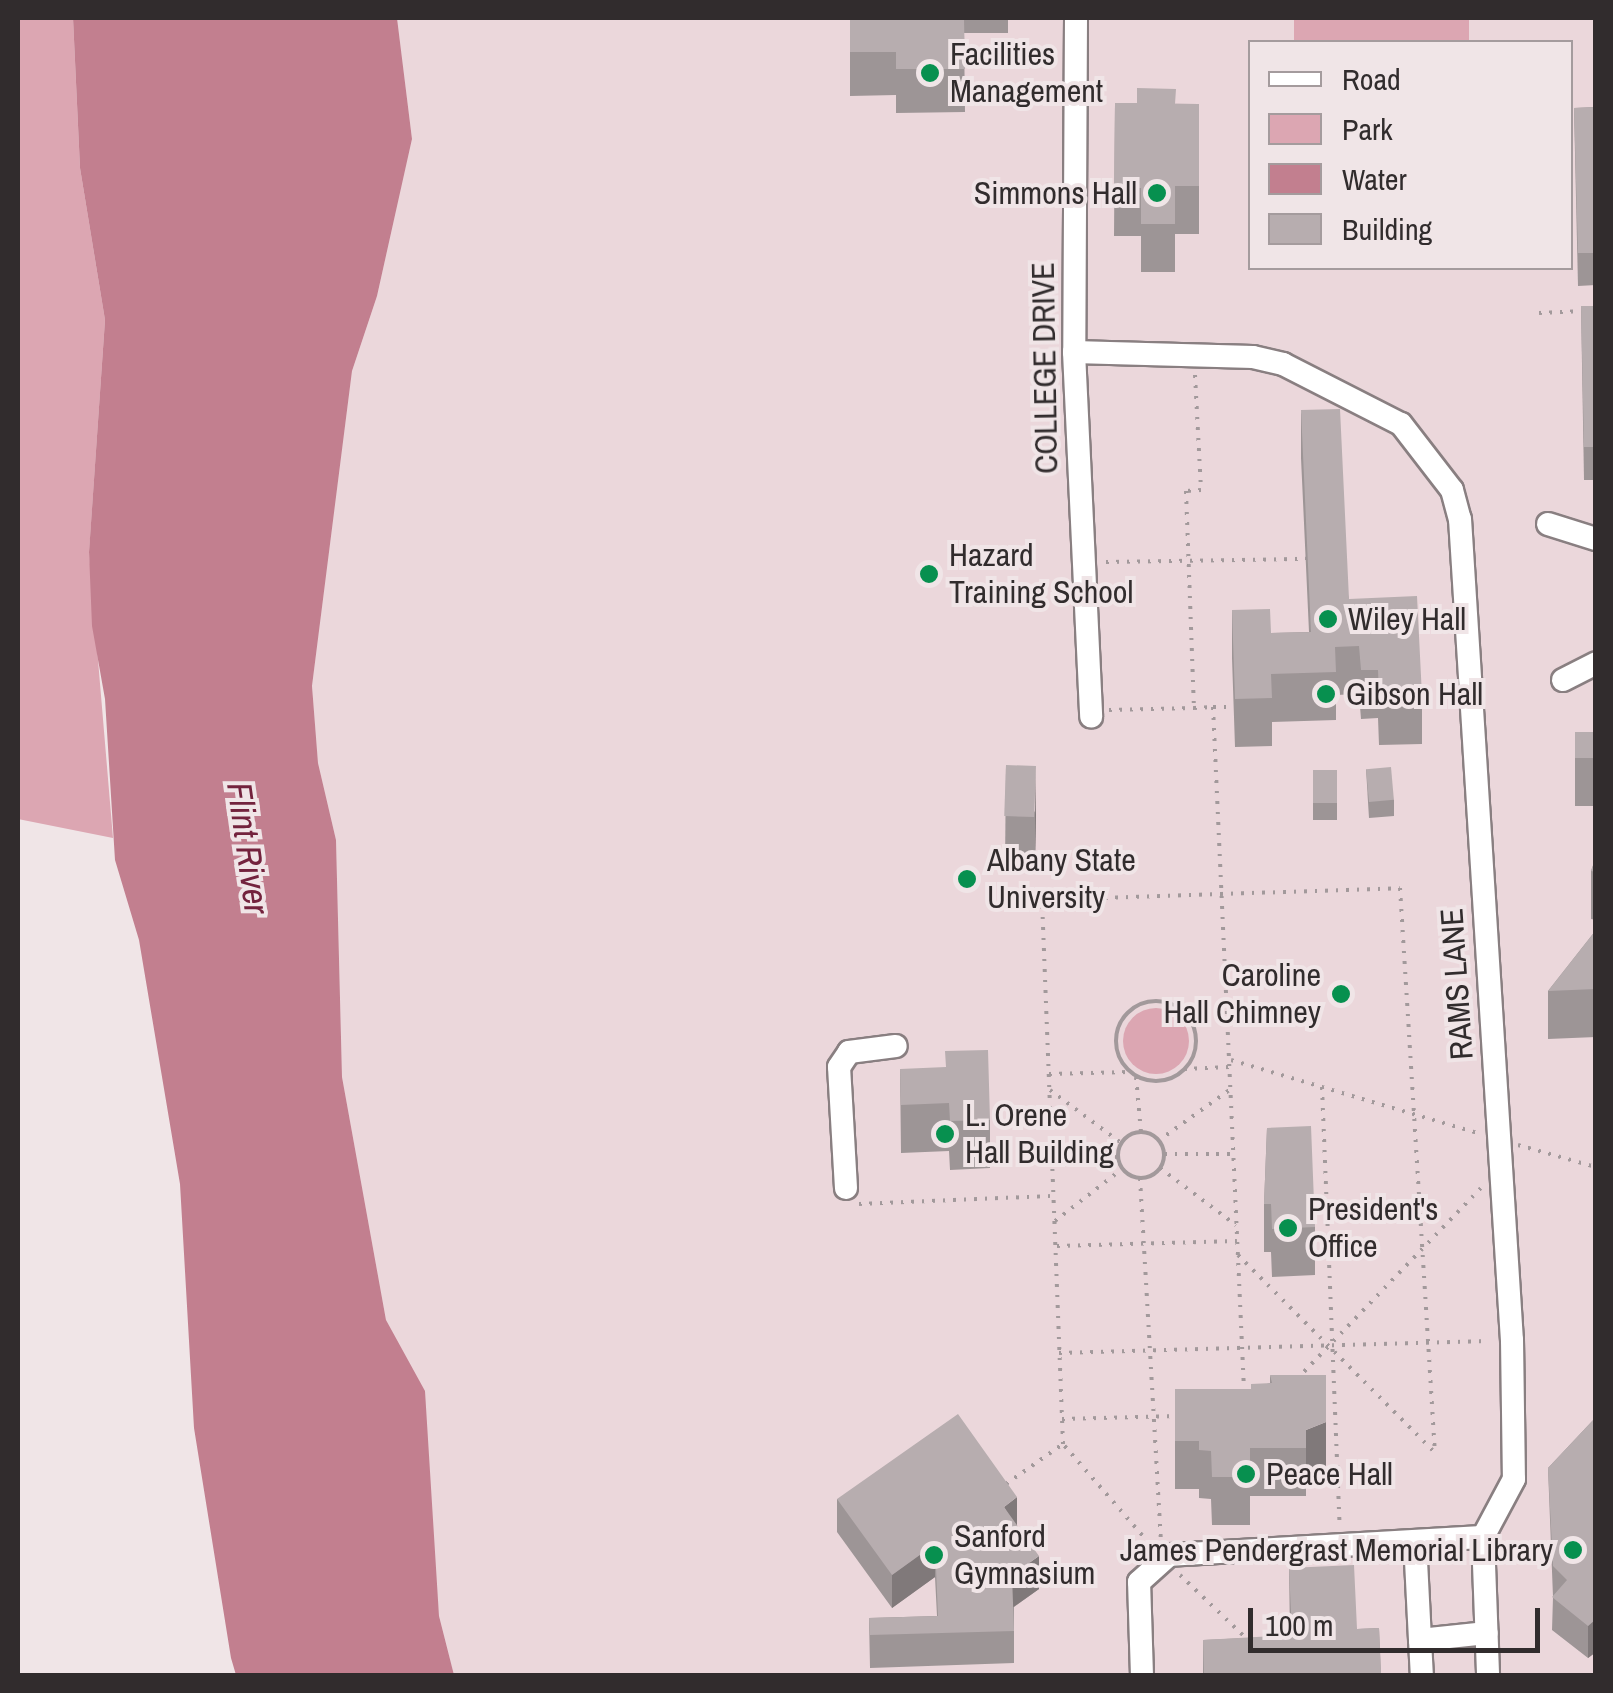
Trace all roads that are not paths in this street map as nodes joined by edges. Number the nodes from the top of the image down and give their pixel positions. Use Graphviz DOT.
graph roads {
  1 [pos="1076,18"];
  2 [pos="1074,352"];
  3 [pos="1548,524"];
  4 [pos="1596,539"];
  5 [pos="1596,663"];
  6 [pos="1562,680"];
  7 [pos="1091,714"];
  8 [pos="896,1046"];
  9 [pos="846,1188"];
  10 [pos="1483,1537"];
  11 [pos="1415,1541"];
  12 [pos="1486,1633"];
  13 [pos="1420,1640"];
  14 [pos="1142,1676"];
  15 [pos="1422,1676"];
  16 [pos="1488,1676"];
  1 -- 2 [label="street, COLLEGE DRIVE"];
  2 -- 7 [label="street, COLLEGE DRIVE"];
  2 -- 10 [label="street, RAMS LANE"];
  3 -- 4 [label="street"];
  5 -- 6 [label="street"];
  8 -- 9 [label="street"];
  10 -- 11 [label="street"];
  10 -- 12 [label="street"];
  11 -- 13 [label="street"];
  11 -- 14 [label="street"];
  12 -- 13 [label="street"];
  12 -- 16 [label="street"];
  13 -- 15 [label="street"];
}
